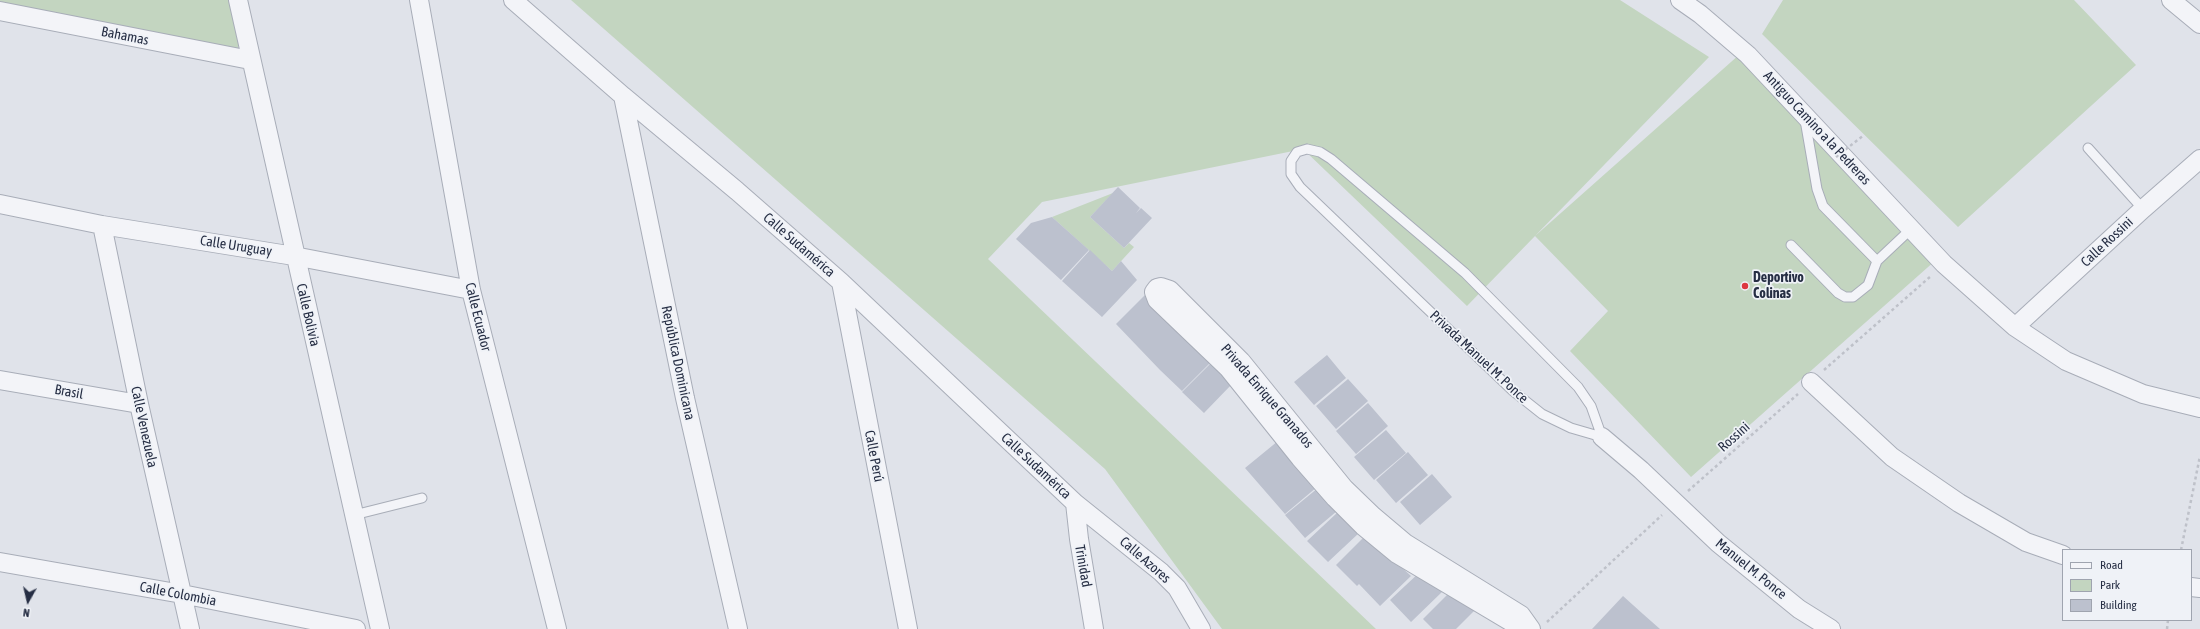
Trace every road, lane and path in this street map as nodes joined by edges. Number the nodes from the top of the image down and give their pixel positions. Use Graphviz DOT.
graph roads {
  1 [pos="238,0"];
  2 [pos="419,0"];
  3 [pos="513,0"];
  4 [pos="1680,0"];
  5 [pos="2172,0"];
  6 [pos="0,11"];
  7 [pos="2200,24"];
  8 [pos="250,60"];
  9 [pos="623,96"];
  10 [pos="1804,114"];
  11 [pos="1864,135"];
  12 [pos="2088,148"];
  13 [pos="1836,157"];
  14 [pos="2200,159"];
  15 [pos="0,204"];
  16 [pos="2143,209"];
  17 [pos="102,225"];
  18 [pos="1911,229"];
  19 [pos="1791,245"];
  20 [pos="294,256"];
  21 [pos="1877,261"];
  22 [pos="1944,264"];
  23 [pos="841,282"];
  24 [pos="471,290"];
  25 [pos="2016,327"];
  26 [pos="0,380"];
  27 [pos="1810,382"];
  28 [pos="139,404"];
  29 [pos="2200,408"];
  30 [pos="1602,438"];
  31 [pos="2200,456"];
  32 [pos="422,498"];
  33 [pos="1675,502"];
  34 [pos="1075,503"];
  35 [pos="354,515"];
  36 [pos="2181,549"];
  37 [pos="2062,555"];
  38 [pos="0,562"];
  39 [pos="182,594"];
  40 [pos="1538,626"];
  41 [pos="190,629"];
  42 [pos="356,629"];
  43 [pos="380,629"];
  44 [pos="558,629"];
  45 [pos="738,629"];
  46 [pos="908,629"];
  47 [pos="1094,629"];
  48 [pos="1201,629"];
  49 [pos="1523,629"];
  50 [pos="1831,629"];
  1 -- 8 [label="street, Calle Bolivia"];
  2 -- 24 [label="street, Calle Ecuador"];
  3 -- 9 [label="street, Calle Sudamérica"];
  4 -- 10 [label="street, Antiguo Camino a la Pedreras"];
  5 -- 7 [label="street"];
  6 -- 8 [label="street, Bahamas"];
  8 -- 20 [label="street, Calle Bolivia"];
  9 -- 23 [label="street, Calle Sudamérica"];
  9 -- 45 [label="street, República Dominicana"];
  10 -- 18 [label="street, Antiguo Camino a la Pedreras"];
  10 -- 21 [label="lane"];
  11 -- 13 [label="path, bridge"];
  12 -- 16 [label="lane"];
  14 -- 16 [label="street, Calle Rossini"];
  15 -- 17 [label="street, Calle Uruguay"];
  16 -- 25 [label="street, Calle Rossini"];
  17 -- 20 [label="street, Calle Uruguay"];
  17 -- 28 [label="street, Calle Venezuela"];
  18 -- 21 [label="lane"];
  18 -- 22 [label="street, Antiguo Camino a la Pedreras"];
  19 -- 21 [label="lane"];
  20 -- 24 [label="street, Calle Uruguay"];
  20 -- 35 [label="street, Calle Bolivia"];
  22 -- 25 [label="street, Antiguo Camino a la Pedreras"];
  22 -- 27 [label="path, Rossini"];
  23 -- 34 [label="street, Calle Sudamérica"];
  23 -- 46 [label="street, Calle Perú"];
  24 -- 44 [label="street, Calle Ecuador"];
  25 -- 29 [label="street, Antiguo Camino a la Pedreras"];
  26 -- 28 [label="street, Brasil"];
  27 -- 33 [label="path, Rossini"];
  27 -- 37 [label="street"];
  28 -- 39 [label="street, Calle Venezuela"];
  30 -- 30 [label="lane, Privada Manuel M. Ponce"];
  30 -- 33 [label="street, Privada Manuel M. Ponce"];
  31 -- 36 [label="path"];
  32 -- 35 [label="lane"];
  33 -- 40 [label="path, Rossini"];
  33 -- 50 [label="street, Manuel M. Ponce"];
  34 -- 47 [label="street, Trinidad"];
  34 -- 48 [label="street, Calle Azores"];
  35 -- 43 [label="street, Calle Bolivia"];
  38 -- 39 [label="street, Calle Colombia"];
  39 -- 41 [label="street, Calle Venezuela"];
  39 -- 42 [label="street, Calle Colombia"];
  40 -- 49 [label="street, Privada Enrique Granados"];
}
